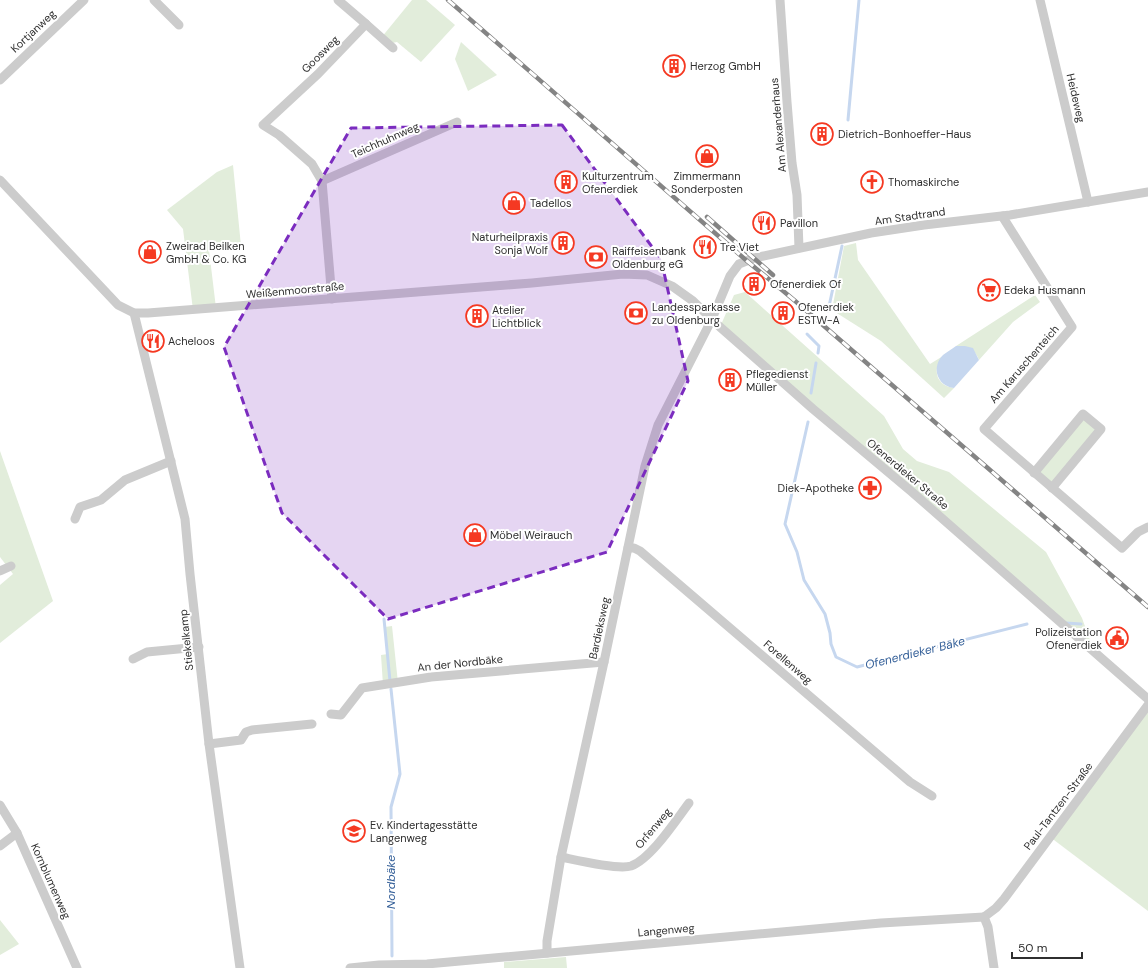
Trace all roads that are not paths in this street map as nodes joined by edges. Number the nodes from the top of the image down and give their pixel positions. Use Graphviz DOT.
graph roads {
  1 [pos="84,0"];
  2 [pos="154,0"];
  3 [pos="338,0"];
  4 [pos="780,0"];
  5 [pos="1040,0"];
  6 [pos="366,24"];
  7 [pos="179,25"];
  8 [pos="393,48"];
  9 [pos="0,80"];
  10 [pos="457,122"];
  11 [pos="0,180"];
  12 [pos="322,181"];
  13 [pos="1148,192"];
  14 [pos="1088,202"];
  15 [pos="1003,216"];
  16 [pos="799,248"];
  17 [pos="647,276"];
  18 [pos="332,299"];
  19 [pos="134,313"];
  20 [pos="712,319"];
  21 [pos="171,461"];
  22 [pos="1034,473"];
  23 [pos="1052,488"];
  24 [pos="75,519"];
  25 [pos="1148,527"];
  26 [pos="628,548"];
  27 [pos="11,566"];
  28 [pos="0,571"];
  29 [pos="199,647"];
  30 [pos="133,659"];
  31 [pos="604,662"];
  32 [pos="1148,699"];
  33 [pos="1148,705"];
  34 [pos="331,714"];
  35 [pos="312,724"];
  36 [pos="209,744"];
  37 [pos="932,796"];
  38 [pos="689,803"];
  39 [pos="0,805"];
  40 [pos="17,833"];
  41 [pos="0,846"];
  42 [pos="561,858"];
  43 [pos="984,916"];
  44 [pos="548,953"];
  45 [pos="77,968"];
  46 [pos="240,968"];
  47 [pos="350,968"];
  48 [pos="994,968"];
  1 -- 9 [label="street, Kortjanweg"];
  2 -- 7 [label="street"];
  3 -- 6 [label="street"];
  4 -- 16 [label="street, Am Alexanderhaus"];
  5 -- 14 [label="street, Heideweg"];
  6 -- 8 [label="street"];
  6 -- 12 [label="street, Goosweg"];
  10 -- 12 [label="street, Teichhuhnweg"];
  11 -- 19 [label="street, Weißenmoorstraße"];
  12 -- 18 [label="street"];
  13 -- 14 [label="street, Am Stadtrand"];
  14 -- 15 [label="street, Am Stadtrand"];
  15 -- 16 [label="street, Am Stadtrand"];
  15 -- 22 [label="street, Am Karuschenteich"];
  16 -- 20 [label="street, Am Stadtrand"];
  17 -- 18 [label="street, Weißenmoorstraße"];
  17 -- 20 [label="street, Ofenerdieker Straße"];
  18 -- 19 [label="street, Weißenmoorstraße"];
  19 -- 21 [label="street, Stiekelkamp"];
  20 -- 26 [label="street, Bardieksweg"];
  20 -- 32 [label="street, Ofenerdieker Straße"];
  21 -- 24 [label="street"];
  21 -- 29 [label="street, Stiekelkamp"];
  22 -- 23 [label="street, Am Karuschenteich"];
  22 -- 23 [label="street"];
  23 -- 25 [label="street, Am Karuschenteich"];
  26 -- 31 [label="street, Bardieksweg"];
  26 -- 37 [label="street, Forellenweg"];
  27 -- 28 [label="street"];
  29 -- 30 [label="street"];
  29 -- 36 [label="street, Stiekelkamp"];
  31 -- 34 [label="street, An der Nordbäke"];
  31 -- 42 [label="street, Bardieksweg"];
  33 -- 43 [label="street, Paul-Tantzen-Straße"];
  35 -- 36 [label="street"];
  36 -- 46 [label="street, Stiekelkamp"];
  38 -- 42 [label="street, Orfenweg"];
  39 -- 40 [label="street, Kornblumenweg"];
  40 -- 41 [label="street"];
  40 -- 45 [label="street, Kornblumenweg"];
  42 -- 44 [label="street, Bardieksweg"];
  43 -- 44 [label="street, Langenweg"];
  43 -- 48 [label="street"];
  44 -- 47 [label="street, Langenweg"];
}
